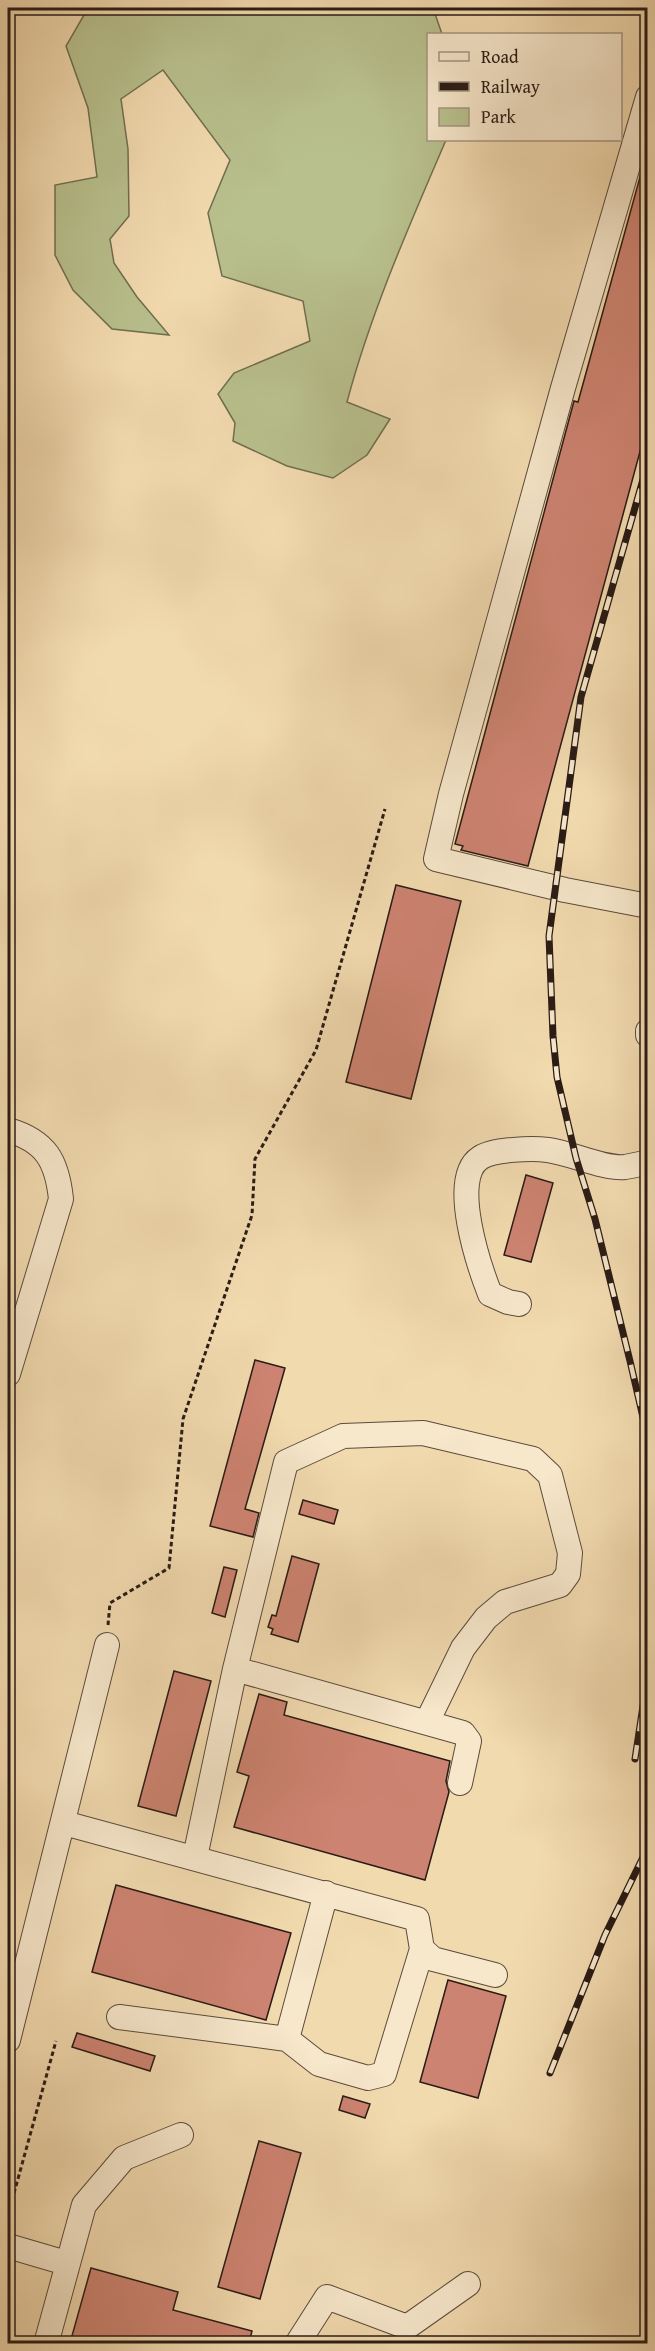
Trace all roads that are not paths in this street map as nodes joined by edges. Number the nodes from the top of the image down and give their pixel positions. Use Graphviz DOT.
graph roads {
  1 [pos="648,97"];
  2 [pos="648,906"];
  3 [pos="8,1130"];
  4 [pos="648,1162"];
  5 [pos="519,1304"];
  6 [pos="8,1374"];
  7 [pos="107,1645"];
  8 [pos="235,1669"];
  9 [pos="427,1722"];
  10 [pos="460,1783"];
  11 [pos="64,1823"];
  12 [pos="195,1857"];
  13 [pos="326,1893"];
  14 [pos="422,1949"];
  15 [pos="495,1975"];
  16 [pos="119,2017"];
  17 [pos="287,2039"];
  18 [pos="8,2040"];
  19 [pos="181,2135"];
  20 [pos="8,2246"];
  21 [pos="66,2263"];
  22 [pos="468,2284"];
  23 [pos="46,2343"];
  24 [pos="297,2343"];
  1 -- 2 [label="street"];
  3 -- 6 [label="street"];
  4 -- 5 [label="street"];
  7 -- 11 [label="street"];
  8 -- 9 [label="street"];
  8 -- 9 [label="street"];
  8 -- 12 [label="street"];
  9 -- 10 [label="street"];
  11 -- 12 [label="street"];
  11 -- 18 [label="street"];
  12 -- 13 [label="street"];
  13 -- 14 [label="street"];
  13 -- 17 [label="street"];
  14 -- 15 [label="street"];
  14 -- 17 [label="street"];
  16 -- 17 [label="street"];
  19 -- 21 [label="street"];
  20 -- 21 [label="street"];
  21 -- 23 [label="street"];
  22 -- 24 [label="street"];
}
